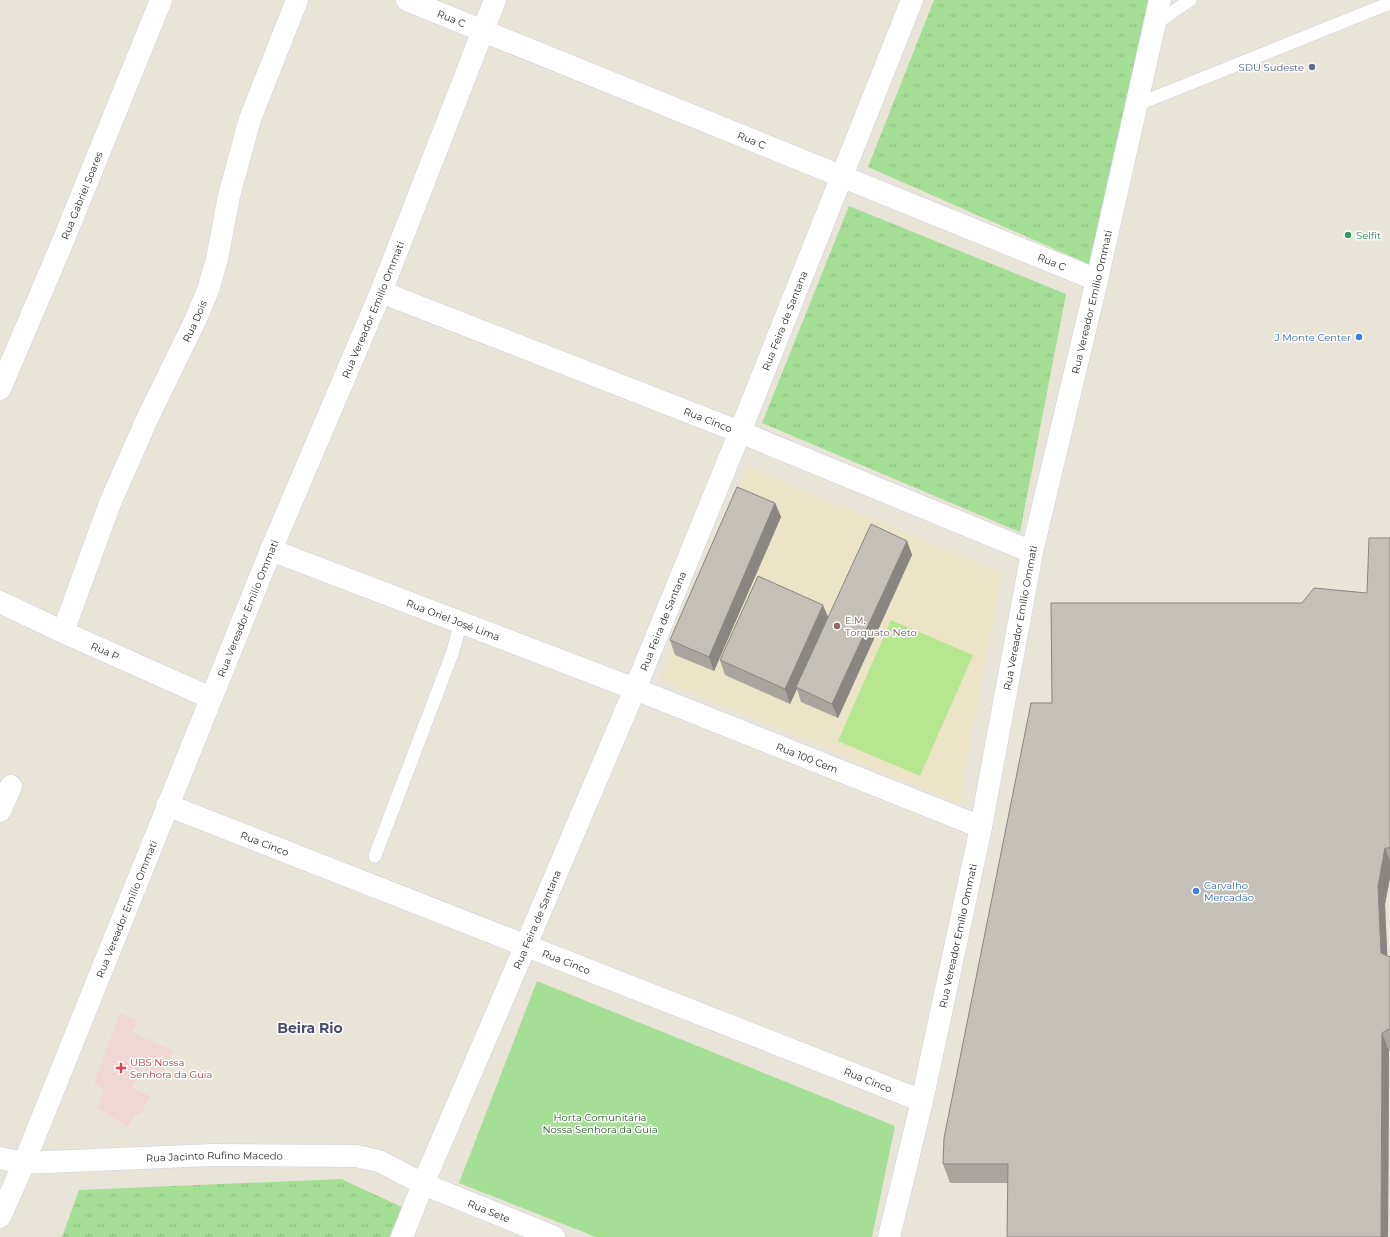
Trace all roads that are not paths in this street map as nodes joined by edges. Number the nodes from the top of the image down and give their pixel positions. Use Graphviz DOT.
graph roads {
  1 [pos="161,0"];
  2 [pos="297,0"];
  3 [pos="407,0"];
  4 [pos="495,0"];
  5 [pos="912,0"];
  6 [pos="1160,0"];
  7 [pos="1190,0"];
  8 [pos="1390,2"];
  9 [pos="1154,25"];
  10 [pos="482,31"];
  11 [pos="1136,105"];
  12 [pos="840,177"];
  13 [pos="1097,280"];
  14 [pos="381,292"];
  15 [pos="0,389"];
  16 [pos="740,432"];
  17 [pos="271,550"];
  18 [pos="1032,552"];
  19 [pos="0,602"];
  20 [pos="461,623"];
  21 [pos="63,632"];
  22 [pos="634,689"];
  23 [pos="211,698"];
  24 [pos="11,786"];
  25 [pos="167,806"];
  26 [pos="0,811"];
  27 [pos="980,827"];
  28 [pos="375,856"];
  29 [pos="526,946"];
  30 [pos="922,1101"];
  31 [pos="0,1158"];
  32 [pos="24,1163"];
  33 [pos="423,1184"];
  34 [pos="0,1217"];
  35 [pos="402,1237"];
  36 [pos="554,1237"];
  37 [pos="889,1237"];
  1 -- 15 [label="street, Rua Gabriel Soares"];
  2 -- 21 [label="street, Rua Dois"];
  3 -- 10 [label="street, Rua C"];
  4 -- 10 [label="street, Rua Vereador Emilío Ommati"];
  5 -- 12 [label="street, Rua Feira de Santana"];
  6 -- 9 [label="street, Rua Vereador Emílio Ommati"];
  7 -- 9 [label="lane"];
  8 -- 11 [label="lane"];
  9 -- 11 [label="street, Rua Vereador Emílio Ommati"];
  10 -- 12 [label="street, Rua C"];
  10 -- 14 [label="street, Rua Vereador Emilío Ommati"];
  11 -- 13 [label="street, Rua Vereador Emílio Ommati"];
  12 -- 13 [label="street, Rua C"];
  12 -- 16 [label="street, Rua Feira de Santana"];
  13 -- 18 [label="street, Rua Vereador Emílio Ommati"];
  14 -- 16 [label="street, Rua Cinco"];
  14 -- 17 [label="street, Rua Vereador Emilío Ommati"];
  16 -- 18 [label="street, Rua Cinco"];
  16 -- 22 [label="street, Rua Feira de Santana"];
  17 -- 20 [label="street, Rua Oriel José Lima"];
  17 -- 23 [label="street, Rua Vereador Emilío Ommati"];
  18 -- 27 [label="street, Rua Vereador Emílio Ommati"];
  19 -- 21 [label="street, Rua P"];
  20 -- 22 [label="street, Rua Oriel José Lima"];
  20 -- 28 [label="lane"];
  21 -- 23 [label="street, Rua P"];
  22 -- 27 [label="street, Rua 100 Cem"];
  22 -- 29 [label="street, Rua Feira de Santana"];
  23 -- 25 [label="street, Rua Vereador Emilío Ommati"];
  24 -- 26 [label="street"];
  25 -- 29 [label="street, Rua Cinco"];
  25 -- 32 [label="street, Rua Vereador Emilío Ommati"];
  27 -- 30 [label="street, Rua Vereador Emílio Ommati"];
  29 -- 30 [label="street, Rua Cinco"];
  29 -- 33 [label="street, Rua Feira de Santana"];
  30 -- 37 [label="street, Rua Vereador Emílio Ommati"];
  31 -- 32 [label="street, Rua Jacinto Rufino Macedo"];
  32 -- 33 [label="street, Rua Jacinto Rufino Macedo"];
  32 -- 34 [label="street, Rua Vereador Emilío Ommati"];
  33 -- 35 [label="street, Rua Feira de Santana"];
  33 -- 36 [label="street, Rua Sete"];
}
